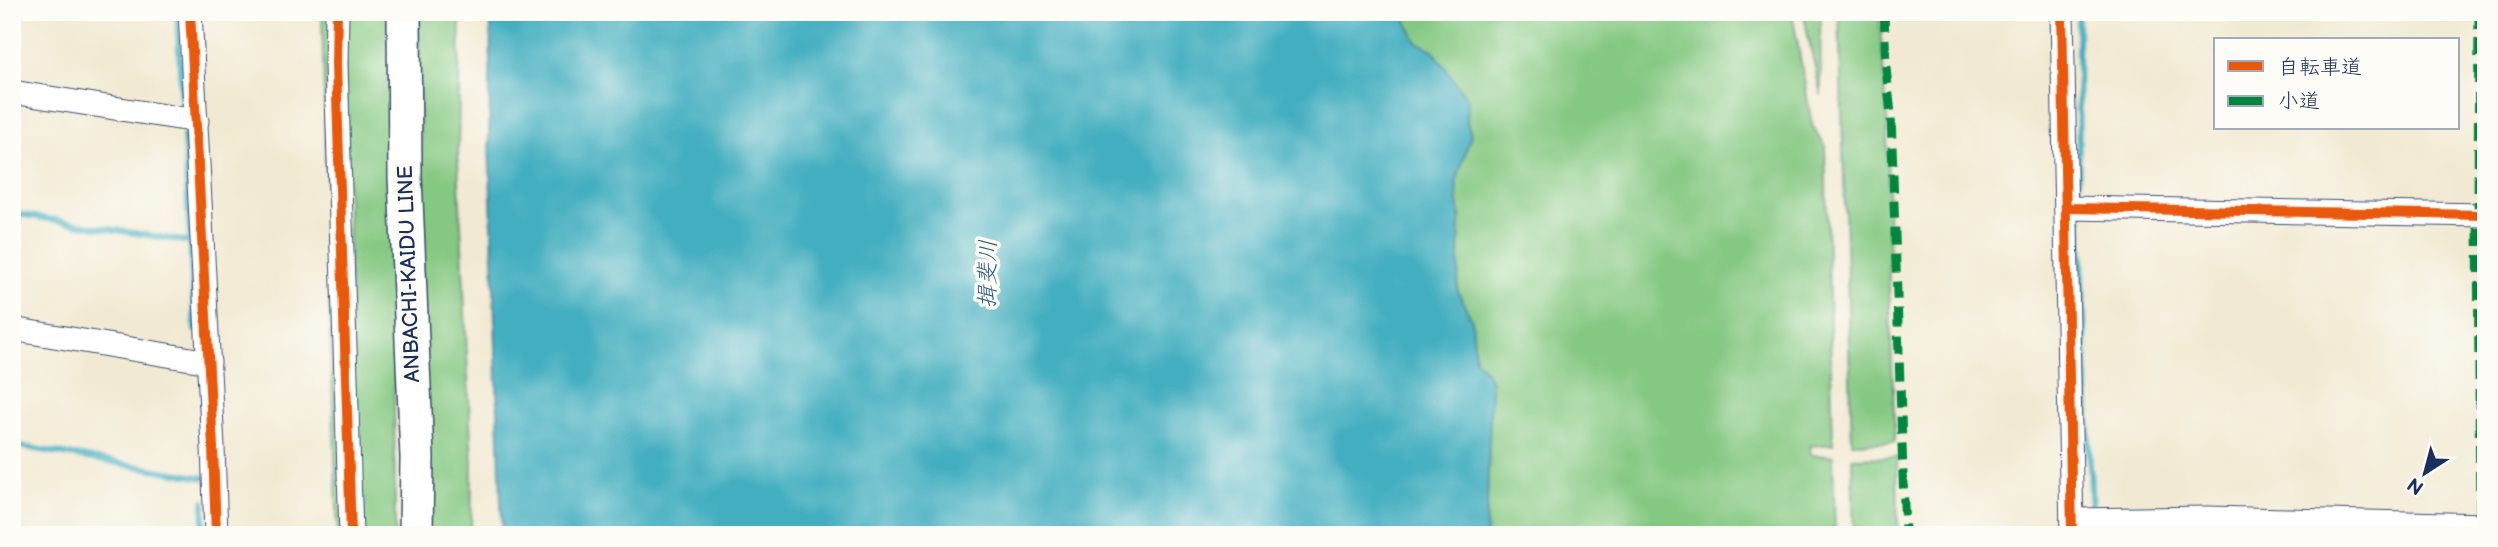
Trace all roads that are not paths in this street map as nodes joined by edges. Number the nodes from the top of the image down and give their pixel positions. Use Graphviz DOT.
graph roads {
  1 [pos="190,12"];
  2 [pos="337,12"];
  3 [pos="404,12"];
  4 [pos="2062,12"];
  5 [pos="12,92"];
  6 [pos="197,121"];
  7 [pos="2076,208"];
  8 [pos="2486,215"];
  9 [pos="12,330"];
  10 [pos="209,362"];
  11 [pos="2080,524"];
  12 [pos="2486,525"];
  13 [pos="216,535"];
  14 [pos="351,535"];
  15 [pos="416,535"];
  1 -- 6 [label="street"];
  2 -- 14 [label="street"];
  3 -- 15 [label="main road, ANBACHI-KAIDU LINE"];
  4 -- 7 [label="street"];
  5 -- 6 [label="street"];
  6 -- 10 [label="street"];
  7 -- 8 [label="street"];
  7 -- 11 [label="street"];
  9 -- 10 [label="street"];
  10 -- 13 [label="street"];
  11 -- 12 [label="street"];
}
